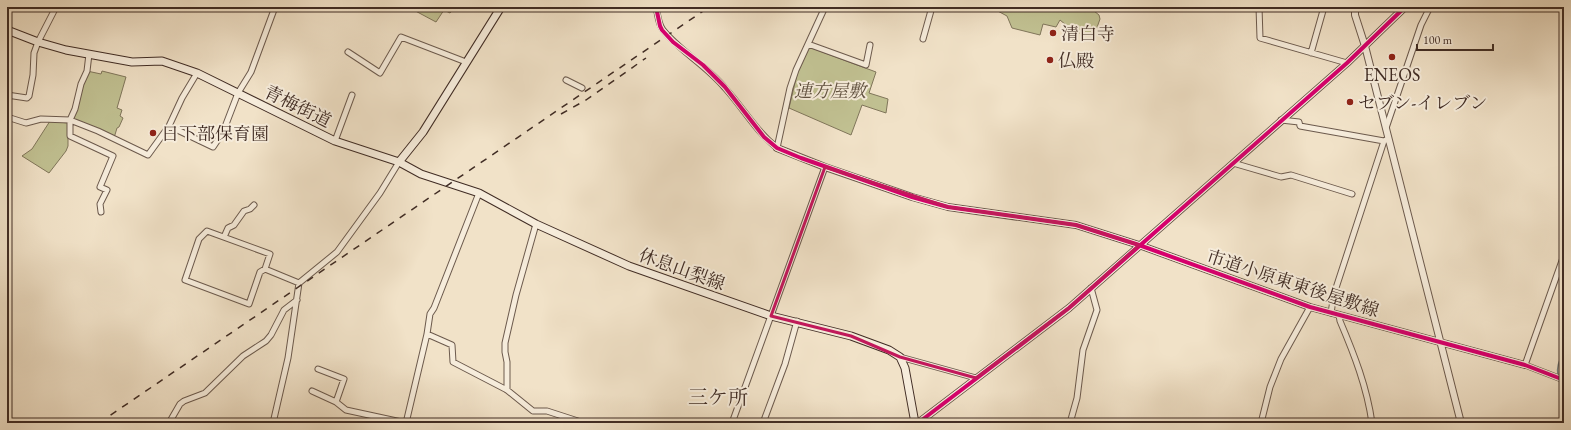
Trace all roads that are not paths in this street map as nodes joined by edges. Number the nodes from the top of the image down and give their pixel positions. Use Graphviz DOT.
graph roads {
  1 [pos="56,7"];
  2 [pos="275,7"];
  3 [pos="501,7"];
  4 [pos="656,7"];
  5 [pos="687,7"];
  6 [pos="694,7"];
  7 [pos="825,7"];
  8 [pos="932,7"];
  9 [pos="1259,7"];
  10 [pos="1324,7"];
  11 [pos="1355,7"];
  12 [pos="1405,7"];
  13 [pos="1430,7"];
  14 [pos="7,30"];
  15 [pos="923,39"];
  16 [pos="38,42"];
  17 [pos="808,44"];
  18 [pos="870,45"];
  19 [pos="1365,46"];
  20 [pos="348,52"];
  21 [pos="1311,53"];
  22 [pos="89,54"];
  23 [pos="466,62"];
  24 [pos="1347,63"];
  25 [pos="197,73"];
  26 [pos="566,80"];
  27 [pos="582,88"];
  28 [pos="238,93"];
  29 [pos="7,95"];
  30 [pos="352,95"];
  31 [pos="7,117"];
  32 [pos="70,120"];
  33 [pos="1281,120"];
  34 [pos="169,126"];
  35 [pos="1386,128"];
  36 [pos="1386,140"];
  37 [pos="336,141"];
  38 [pos="777,148"];
  39 [pos="399,162"];
  40 [pos="1233,163"];
  41 [pos="825,167"];
  42 [pos="479,193"];
  43 [pos="1352,194"];
  44 [pos="254,205"];
  45 [pos="101,212"];
  46 [pos="536,224"];
  47 [pos="224,237"];
  48 [pos="1139,245"];
  49 [pos="1564,255"];
  50 [pos="265,268"];
  51 [pos="299,283"];
  52 [pos="1091,288"];
  53 [pos="297,300"];
  54 [pos="1310,307"];
  55 [pos="1331,313"];
  56 [pos="1339,315"];
  57 [pos="771,316"];
  58 [pos="797,322"];
  59 [pos="427,334"];
  60 [pos="1440,341"];
  61 [pos="900,357"];
  62 [pos="1525,365"];
  63 [pos="318,369"];
  64 [pos="976,378"];
  65 [pos="1564,380"];
  66 [pos="507,390"];
  67 [pos="312,391"];
  68 [pos="336,402"];
  69 [pos="169,423"];
  70 [pos="273,423"];
  71 [pos="406,423"];
  72 [pos="584,423"];
  73 [pos="732,423"];
  74 [pos="763,423"];
  75 [pos="917,423"];
  76 [pos="1070,423"];
  77 [pos="1261,423"];
  78 [pos="1372,423"];
  79 [pos="1461,423"];
  1 -- 16 [label="street"];
  2 -- 28 [label="street"];
  3 -- 23 [label="main road"];
  4 -- 38 [label="street"];
  5 -- 6 [label="street"];
  7 -- 17 [label="street"];
  8 -- 15 [label="street"];
  9 -- 21 [label="street"];
  10 -- 21 [label="street"];
  11 -- 19 [label="street"];
  12 -- 19 [label="street"];
  13 -- 35 [label="street"];
  14 -- 16 [label="main road, 青梅街道"];
  16 -- 22 [label="main road, 青梅街道"];
  16 -- 29 [label="street"];
  17 -- 18 [label="street"];
  17 -- 38 [label="street"];
  19 -- 24 [label="street"];
  19 -- 35 [label="street"];
  20 -- 23 [label="street"];
  21 -- 24 [label="street"];
  22 -- 25 [label="main road, 青梅街道"];
  22 -- 32 [label="street"];
  23 -- 39 [label="main road"];
  24 -- 33 [label="street"];
  25 -- 28 [label="main road, 青梅街道"];
  25 -- 34 [label="street"];
  26 -- 27 [label="street"];
  28 -- 34 [label="street"];
  28 -- 37 [label="main road, 青梅街道"];
  30 -- 37 [label="street"];
  31 -- 32 [label="street"];
  32 -- 34 [label="street"];
  32 -- 45 [label="street"];
  33 -- 36 [label="street"];
  33 -- 40 [label="street"];
  35 -- 36 [label="street"];
  36 -- 55 [label="street"];
  36 -- 60 [label="street"];
  37 -- 39 [label="main road, 青梅街道"];
  38 -- 41 [label="street, 市道小原東東後屋敷線"];
  39 -- 42 [label="main road, 休息山梨線"];
  39 -- 51 [label="street"];
  40 -- 43 [label="street"];
  40 -- 48 [label="street"];
  41 -- 48 [label="street, 市道小原東東後屋敷線"];
  41 -- 57 [label="street"];
  42 -- 46 [label="main road, 休息山梨線"];
  42 -- 59 [label="street"];
  44 -- 47 [label="street"];
  46 -- 57 [label="main road, 休息山梨線"];
  46 -- 66 [label="street"];
  47 -- 50 [label="street"];
  47 -- 50 [label="street"];
  48 -- 52 [label="street"];
  48 -- 54 [label="street, 市道小原東東後屋敷線"];
  49 -- 62 [label="street"];
  50 -- 51 [label="street"];
  51 -- 53 [label="street"];
  52 -- 64 [label="street"];
  52 -- 76 [label="street"];
  53 -- 69 [label="street"];
  53 -- 70 [label="street"];
  54 -- 55 [label="street, 市道小原東東後屋敷線"];
  54 -- 77 [label="street"];
  55 -- 56 [label="street, 市道小原東東後屋敷線"];
  56 -- 60 [label="street, 市道小原東東後屋敷線"];
  56 -- 78 [label="street"];
  57 -- 58 [label="main road, 休息山梨線"];
  57 -- 73 [label="street"];
  58 -- 61 [label="main road, 休息山梨線"];
  58 -- 74 [label="street"];
  59 -- 66 [label="street"];
  59 -- 71 [label="street"];
  60 -- 62 [label="street, 市道小原東東後屋敷線"];
  60 -- 79 [label="street"];
  61 -- 64 [label="street"];
  61 -- 75 [label="main road"];
  62 -- 65 [label="street"];
  63 -- 68 [label="street"];
  64 -- 75 [label="street"];
  66 -- 72 [label="street"];
  67 -- 68 [label="street"];
  68 -- 71 [label="street"];
}
